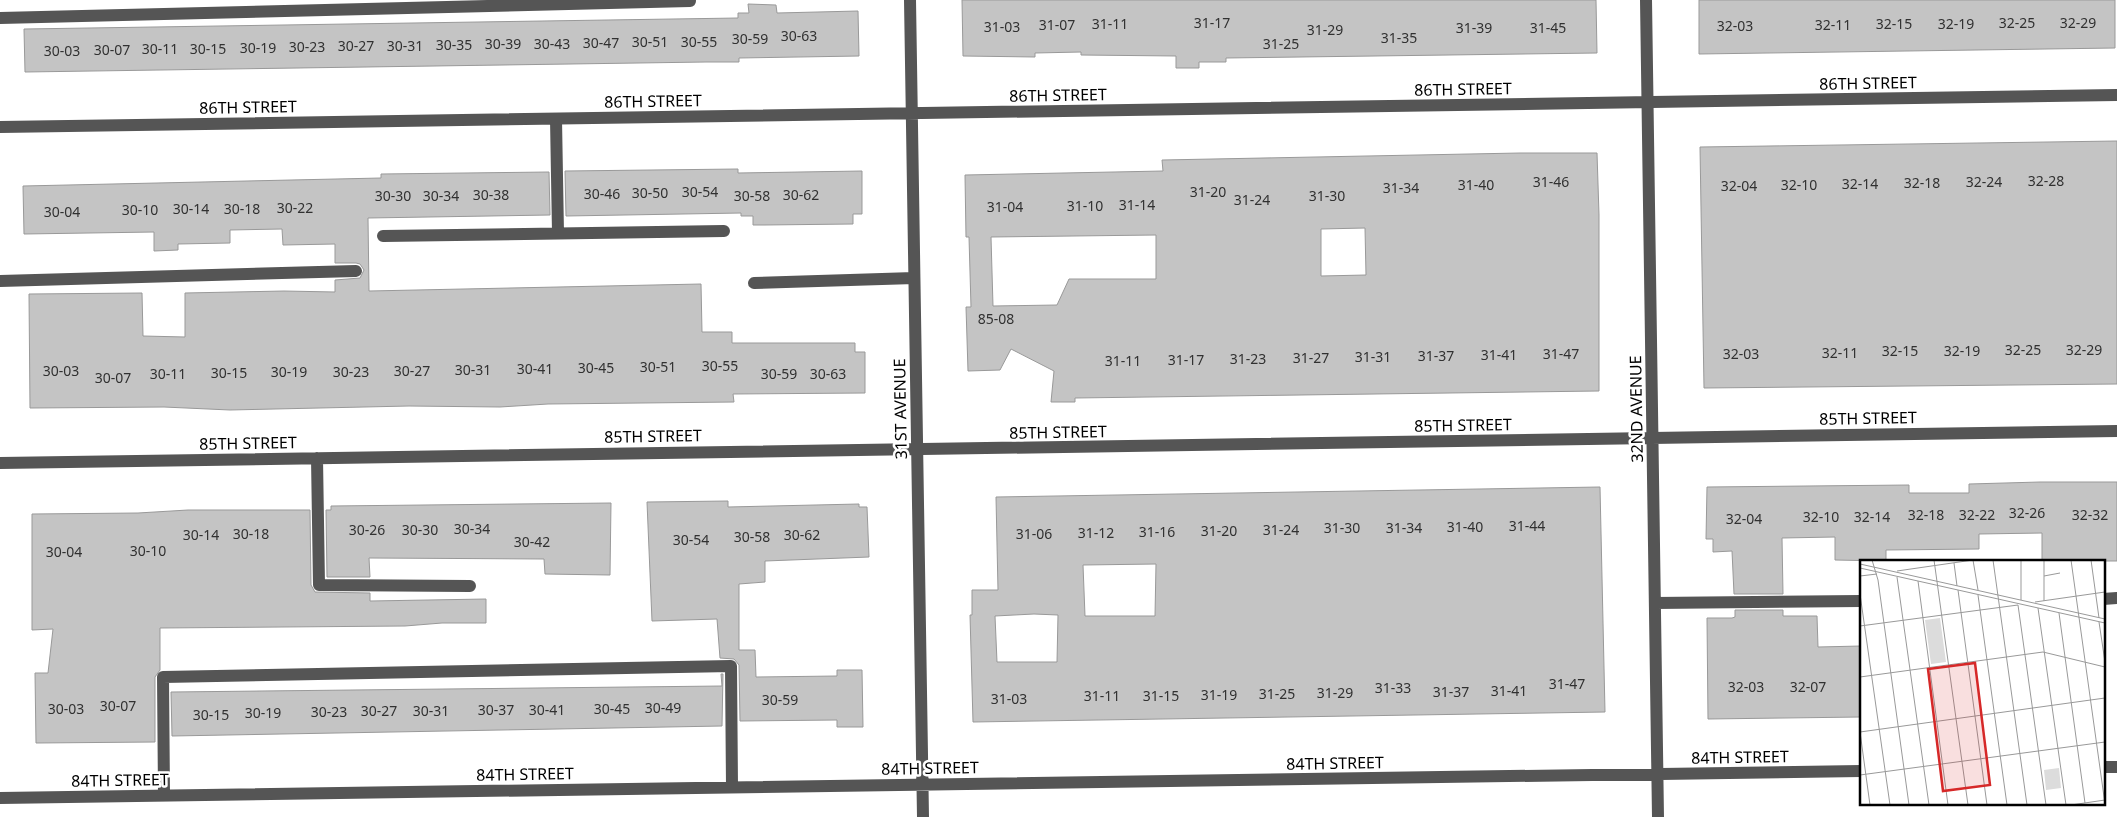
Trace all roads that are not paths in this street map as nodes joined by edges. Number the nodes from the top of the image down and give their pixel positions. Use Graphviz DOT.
graph roads {
  1 [pos="910,0"];
  2 [pos="1646,0"];
  3 [pos="690,1"];
  4 [pos="0,18"];
  5 [pos="2117,95"];
  6 [pos="1648,103"];
  7 [pos="912,113"];
  8 [pos="556,119"];
  9 [pos="0,127"];
  10 [pos="724,231"];
  11 [pos="558,233"];
  12 [pos="383,236"];
  13 [pos="356,271"];
  14 [pos="914,278"];
  15 [pos="0,281"];
  16 [pos="754,283"];
  17 [pos="2117,431"];
  18 [pos="1653,438"];
  19 [pos="917,448"];
  20 [pos="317,458"];
  21 [pos="0,463"];
  22 [pos="470,586"];
  23 [pos="2117,598"];
  24 [pos="2104,599"];
  25 [pos="1860,601"];
  26 [pos="1655,604"];
  27 [pos="2104,767"];
  28 [pos="2117,767"];
  29 [pos="1860,771"];
  30 [pos="1658,774"];
  31 [pos="922,784"];
  32 [pos="732,787"];
  33 [pos="164,796"];
  34 [pos="0,798"];
  35 [pos="923,817"];
  36 [pos="1658,817"];
  1 -- 7 [label="street, 31ST AVENUE"];
  2 -- 6 [label="street, 32ND AVENUE"];
  3 -- 4 [label="street"];
  5 -- 6 [label="street, 86TH STREET"];
  6 -- 7 [label="street, 86TH STREET"];
  6 -- 18 [label="street, 32ND AVENUE"];
  7 -- 8 [label="street, 86TH STREET"];
  7 -- 14 [label="street, 31ST AVENUE"];
  8 -- 9 [label="street, 86TH STREET"];
  8 -- 11 [label="street"];
  10 -- 11 [label="street"];
  11 -- 12 [label="street"];
  13 -- 15 [label="street"];
  14 -- 16 [label="street"];
  14 -- 19 [label="street, 31ST AVENUE"];
  17 -- 18 [label="street, 85TH STREET"];
  18 -- 19 [label="street, 85TH STREET"];
  18 -- 26 [label="street, 32ND AVENUE"];
  19 -- 20 [label="street, 85TH STREET"];
  19 -- 31 [label="street, 31ST AVENUE"];
  20 -- 21 [label="street, 85TH STREET"];
  20 -- 22 [label="street"];
  23 -- 24 [label="street"];
  25 -- 26 [label="street"];
  26 -- 30 [label="street, 32ND AVENUE"];
  27 -- 28 [label="street"];
  29 -- 30 [label="street, 84TH STREET"];
  30 -- 31 [label="street, 84TH STREET"];
  30 -- 36 [label="street, 32ND AVENUE"];
  31 -- 32 [label="street, 84TH STREET"];
  31 -- 35 [label="street, 31ST AVENUE"];
  32 -- 33 [label="street, 84TH STREET"];
  32 -- 33 [label="street"];
  33 -- 34 [label="street, 84TH STREET"];
}
